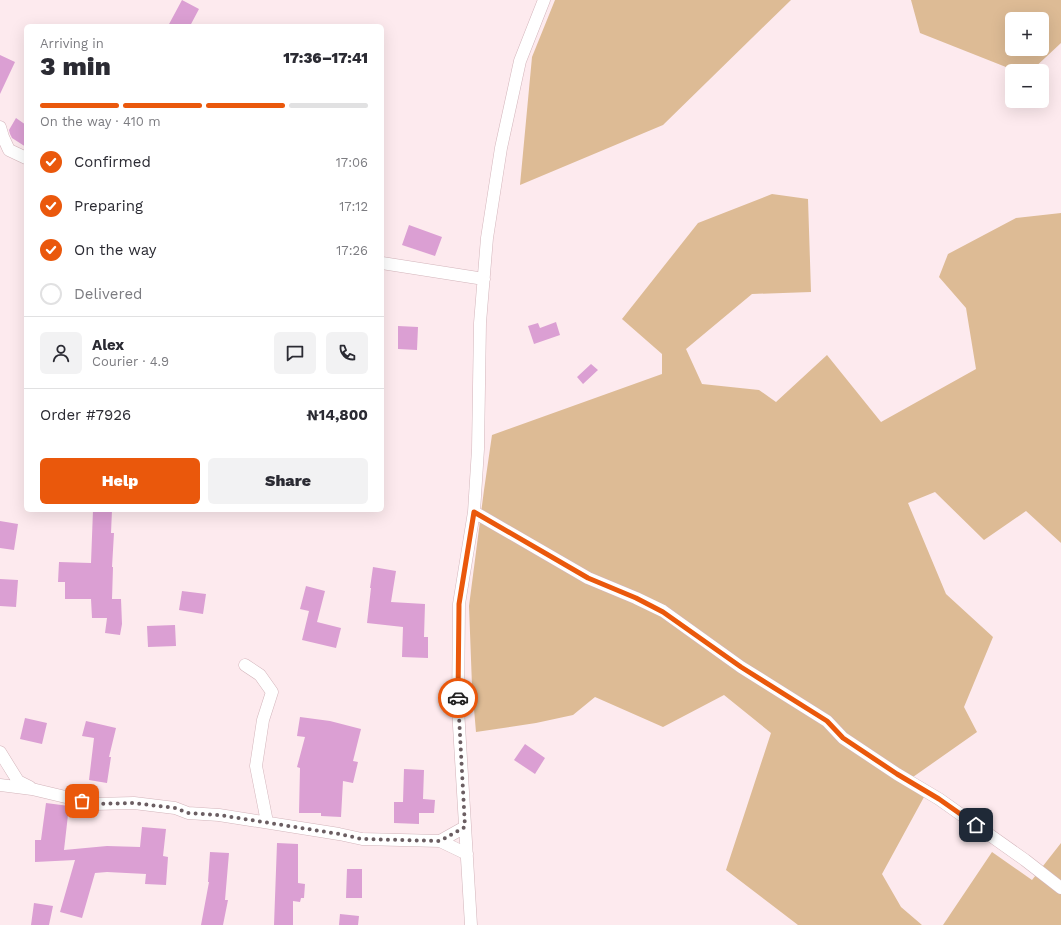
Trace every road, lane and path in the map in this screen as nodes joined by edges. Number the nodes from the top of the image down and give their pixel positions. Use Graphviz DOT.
graph roads {
  1 [pos="544,0"];
  2 [pos="0,127"];
  3 [pos="24,157"];
  4 [pos="384,263"];
  5 [pos="484,278"];
  6 [pos="474,512"];
  7 [pos="245,665"];
  8 [pos="0,752"];
  9 [pos="0,785"];
  10 [pos="32,789"];
  11 [pos="267,822"];
  12 [pos="465,827"];
  13 [pos="440,841"];
  14 [pos="468,854"];
  15 [pos="1061,888"];
  16 [pos="472,925"];
  1 -- 5 [label="street"];
  2 -- 3 [label="street"];
  4 -- 5 [label="street"];
  5 -- 6 [label="street"];
  6 -- 12 [label="street"];
  6 -- 15 [label="street"];
  7 -- 11 [label="street"];
  8 -- 10 [label="street"];
  9 -- 10 [label="street"];
  10 -- 11 [label="street"];
  11 -- 13 [label="street"];
  12 -- 13 [label="street"];
  12 -- 14 [label="street"];
  13 -- 14 [label="street"];
  14 -- 16 [label="street"];
}
